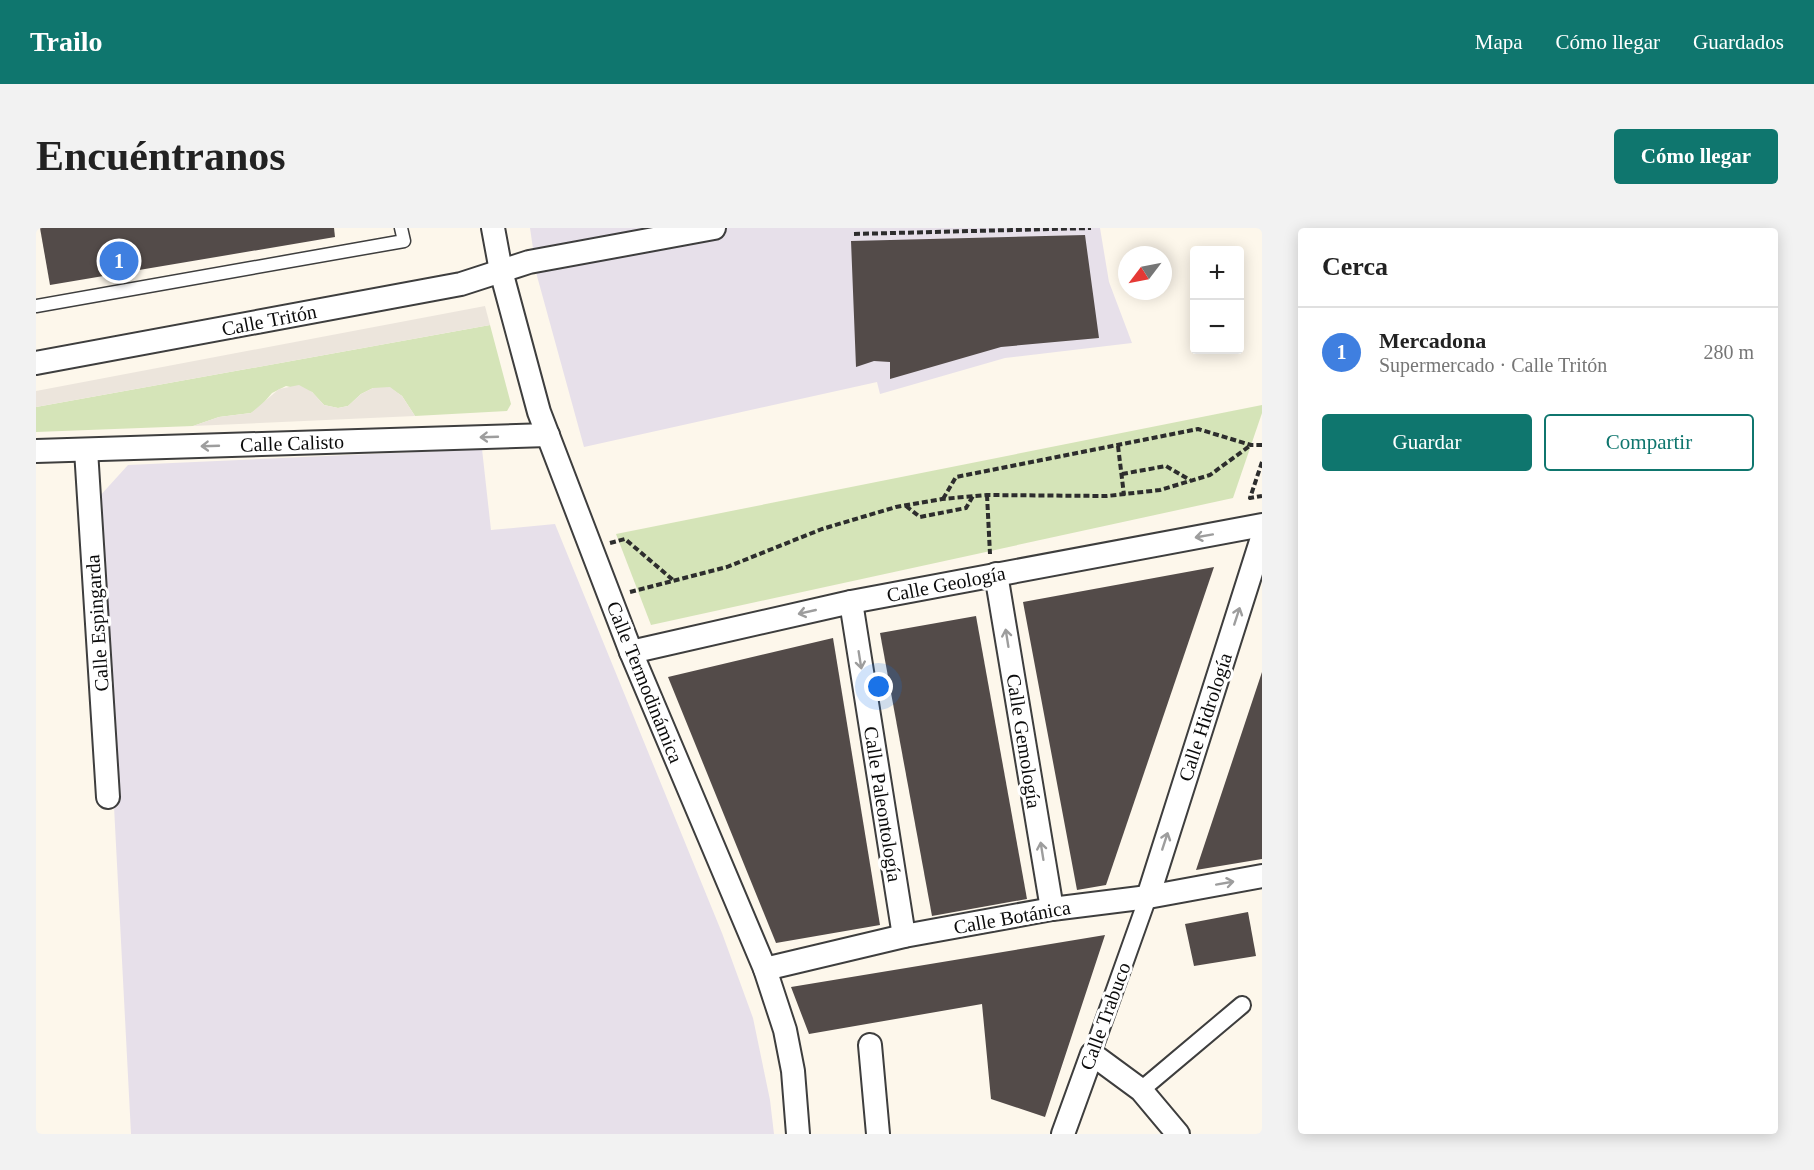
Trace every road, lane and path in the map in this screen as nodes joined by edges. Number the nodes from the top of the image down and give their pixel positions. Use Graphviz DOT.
graph roads {
  1 [pos="401,228"];
  2 [pos="493,228"];
  3 [pos="714,228"];
  4 [pos="1091,228"];
  5 [pos="854,234"];
  6 [pos="501,271"];
  7 [pos="36,306"];
  8 [pos="36,363"];
  9 [pos="548,435"];
  10 [pos="1251,445"];
  11 [pos="1262,445"];
  12 [pos="1118,446"];
  13 [pos="86,450"];
  14 [pos="36,452"];
  15 [pos="1262,462"];
  16 [pos="1122,474"];
  17 [pos="1191,481"];
  18 [pos="987,495"];
  19 [pos="1124,495"];
  20 [pos="973,496"];
  21 [pos="1262,496"];
  22 [pos="942,499"];
  23 [pos="906,506"];
  24 [pos="1262,525"];
  25 [pos="1262,538"];
  26 [pos="610,543"];
  27 [pos="993,567"];
  28 [pos="674,581"];
  29 [pos="630,592"];
  30 [pos="851,602"];
  31 [pos="631,652"];
  32 [pos="108,797"];
  33 [pos="1262,876"];
  34 [pos="1148,897"];
  35 [pos="1052,909"];
  36 [pos="904,936"];
  37 [pos="765,969"];
  38 [pos="1242,1005"];
  39 [pos="870,1045"];
  40 [pos="1092,1054"];
  41 [pos="1141,1090"];
  42 [pos="798,1134"];
  43 [pos="878,1134"];
  44 [pos="1063,1134"];
  45 [pos="1178,1134"];
  1 -- 7 [label="lane"];
  2 -- 6 [label="street, Calle Termodinámica"];
  3 -- 6 [label="street, Calle Tritón"];
  4 -- 5 [label="path"];
  6 -- 8 [label="street, Calle Tritón"];
  6 -- 9 [label="street, Calle Termodinámica"];
  9 -- 13 [label="street, Calle Calisto, one-way"];
  9 -- 31 [label="street, Calle Termodinámica"];
  10 -- 11 [label="path"];
  10 -- 12 [label="path"];
  10 -- 17 [label="path"];
  12 -- 16 [label="path"];
  12 -- 22 [label="path"];
  13 -- 14 [label="street, Calle Calisto"];
  13 -- 32 [label="street, Calle Espingarda"];
  15 -- 21 [label="path"];
  16 -- 17 [label="path"];
  16 -- 19 [label="path"];
  17 -- 19 [label="path"];
  18 -- 19 [label="path"];
  18 -- 20 [label="path"];
  18 -- 27 [label="path"];
  20 -- 22 [label="path"];
  20 -- 23 [label="path"];
  22 -- 23 [label="path"];
  23 -- 28 [label="path"];
  24 -- 27 [label="street, Calle Geología, one-way"];
  34 -- 25 [label="street, Calle Hidrología, one-way"];
  26 -- 28 [label="path"];
  27 -- 30 [label="street, Calle Geología"];
  35 -- 27 [label="street, Calle Gemología, one-way"];
  28 -- 29 [label="path"];
  30 -- 31 [label="street, Calle Geología, one-way"];
  30 -- 36 [label="street, Calle Paleontología, one-way"];
  31 -- 37 [label="street, Calle Termodinámica"];
  34 -- 33 [label="street, Calle Botánica, one-way"];
  34 -- 35 [label="street, Calle Botánica"];
  34 -- 40 [label="street, Calle Trabuco"];
  35 -- 36 [label="street, Calle Botánica"];
  36 -- 37 [label="street, Calle Botánica"];
  37 -- 42 [label="street, Calle Termodinámica"];
  38 -- 41 [label="street"];
  39 -- 43 [label="street"];
  40 -- 41 [label="street"];
  40 -- 44 [label="street, Calle Trabuco"];
  41 -- 45 [label="street"];
}
